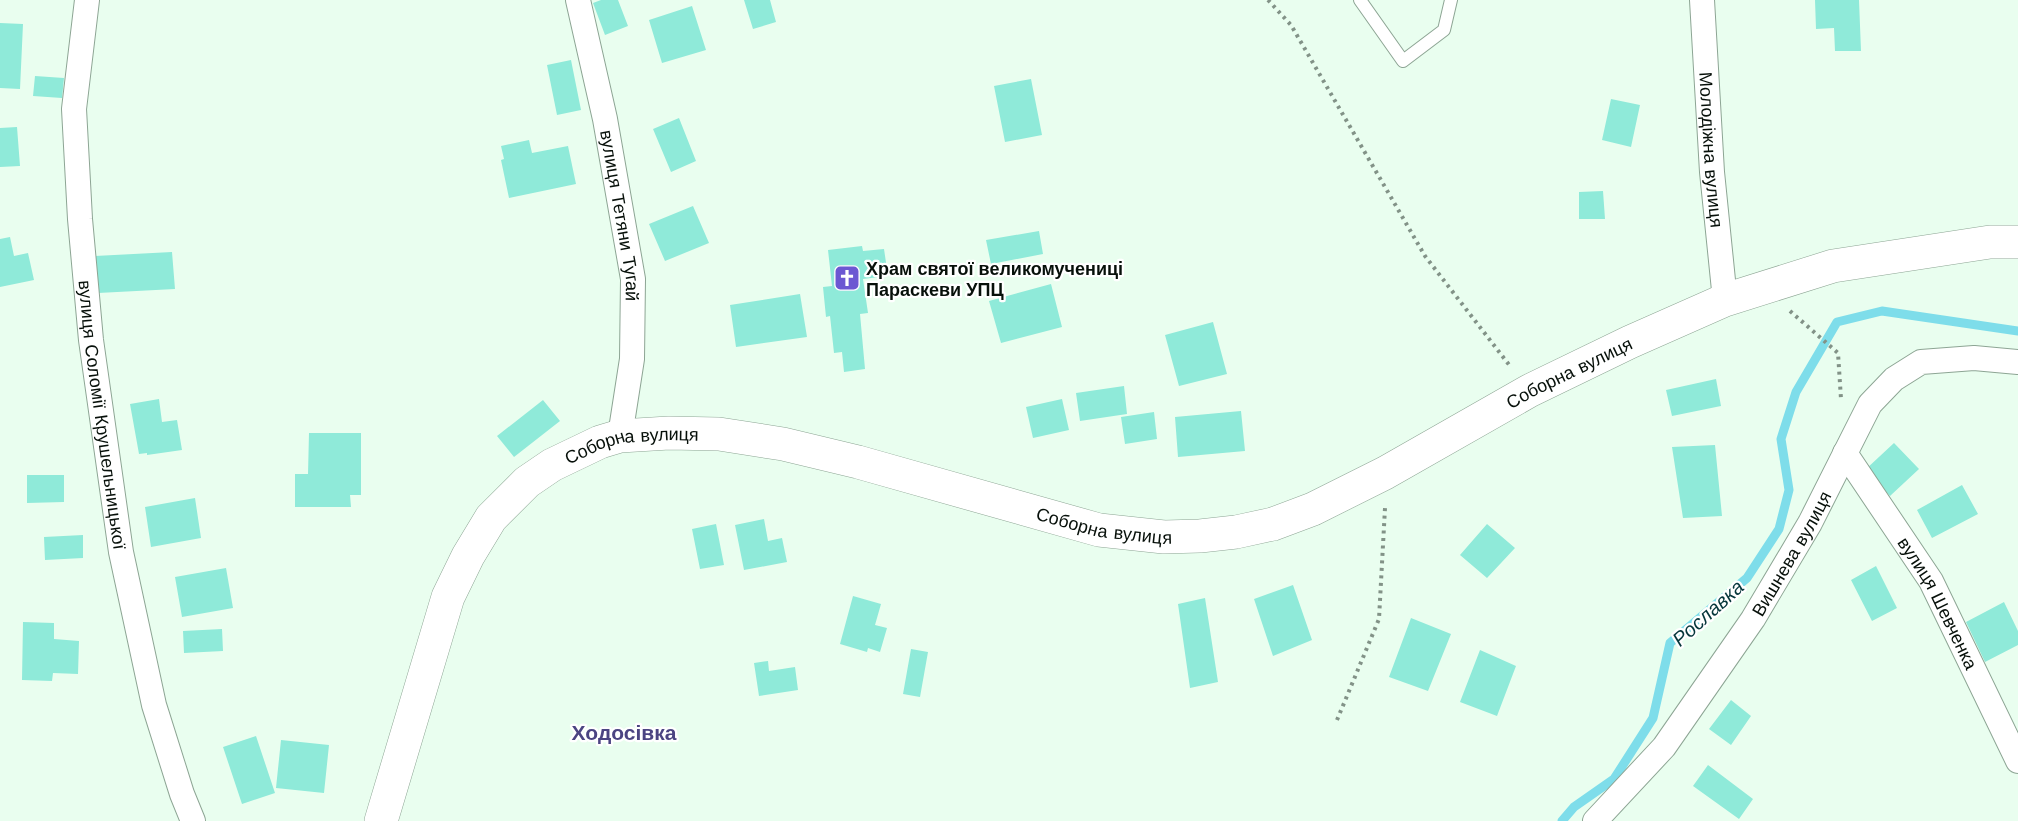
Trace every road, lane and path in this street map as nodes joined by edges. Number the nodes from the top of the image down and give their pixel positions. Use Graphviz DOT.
graph roads {
  1 [pos="87,0"];
  2 [pos="578,0"];
  3 [pos="1268,0"];
  4 [pos="1360,0"];
  5 [pos="1451,0"];
  6 [pos="1702,0"];
  7 [pos="2018,242"];
  8 [pos="1725,300"];
  9 [pos="1796,317"];
  10 [pos="1838,353"];
  11 [pos="2018,362"];
  12 [pos="1529,391"];
  13 [pos="620,436"];
  14 [pos="1845,453"];
  15 [pos="1385,473"];
  16 [pos="1337,720"];
  17 [pos="2018,761"];
  18 [pos="193,821"];
  19 [pos="381,821"];
  20 [pos="1595,821"];
  1 -- 18 [label="street, вулиця Соломії Крушельницької"];
  2 -- 13 [label="street, вулиця Тетяни Тугай"];
  3 -- 12 [label="path"];
  4 -- 5 [label="lane"];
  6 -- 8 [label="street, Молодіжна вулиця"];
  7 -- 8 [label="street, Соборна вулиця"];
  8 -- 12 [label="street, Соборна вулиця"];
  9 -- 10 [label="path"];
  11 -- 14 [label="street, Вишнева вулиця"];
  12 -- 15 [label="street, Соборна вулиця"];
  13 -- 15 [label="street, Соборна вулиця"];
  13 -- 19 [label="street, Соборна вулиця"];
  14 -- 17 [label="street, вулиця Шевченка"];
  14 -- 20 [label="street, Вишнева вулиця"];
  15 -- 16 [label="path"];
}
